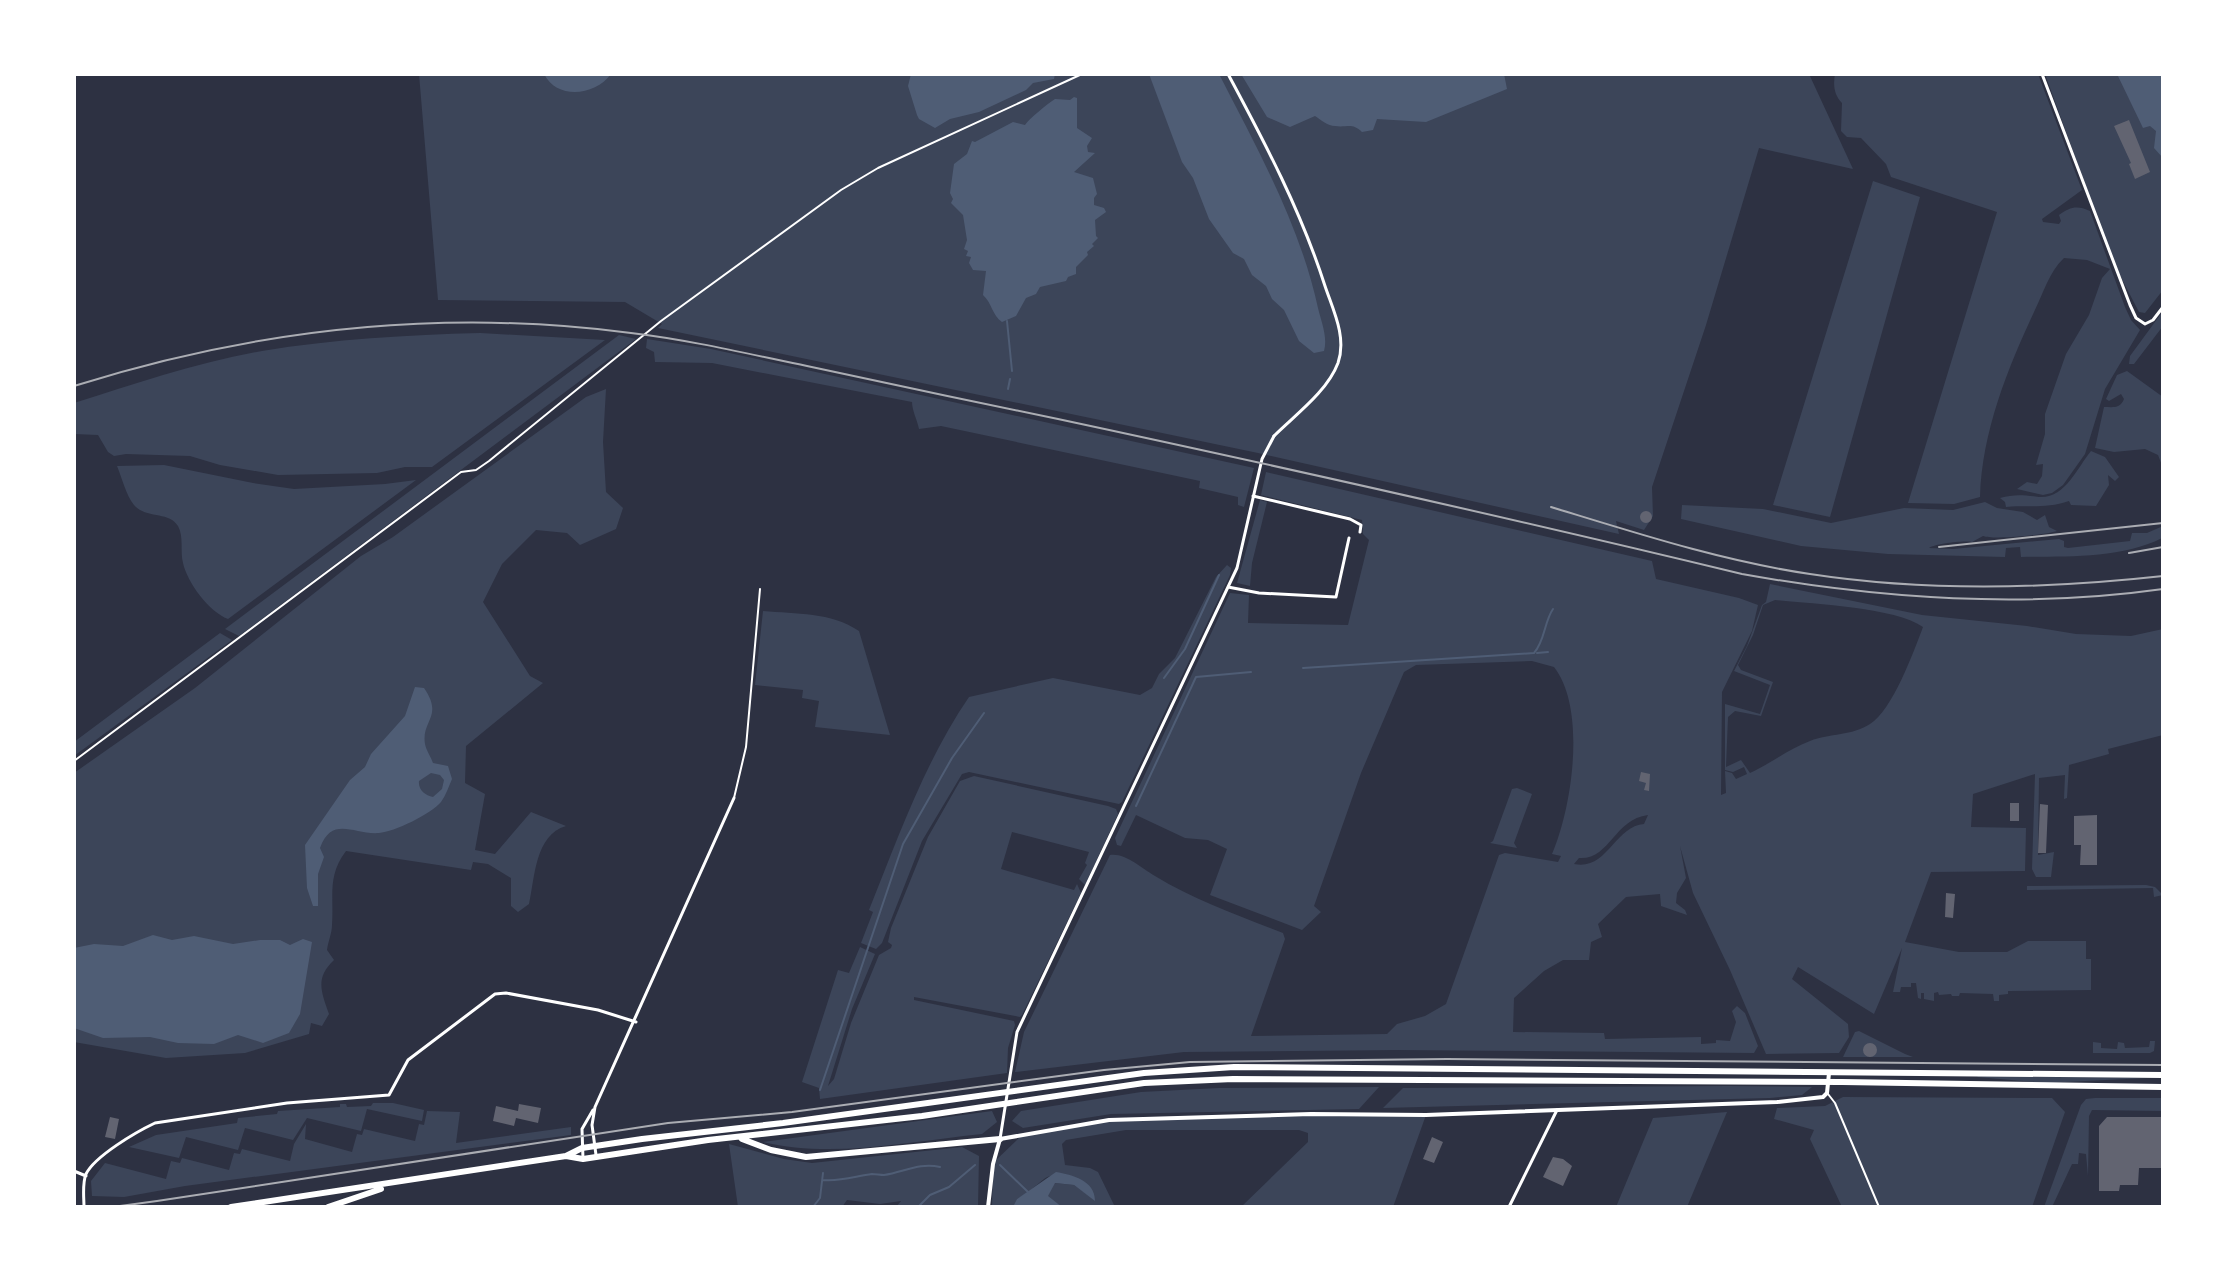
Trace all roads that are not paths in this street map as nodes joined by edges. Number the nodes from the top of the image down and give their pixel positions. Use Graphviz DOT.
graph roads {
  1 [pos="1228,74"];
  2 [pos="2042,74"];
  3 [pos="2163,307"];
  4 [pos="1253,496"];
  5 [pos="1360,532"];
  6 [pos="1349,538"];
  7 [pos="1228,587"];
  8 [pos="760,589"];
  9 [pos="734,798"];
  10 [pos="636,1022"];
  11 [pos="1832,1070"];
  12 [pos="2163,1075"];
  13 [pos="1829,1082"];
  14 [pos="2163,1087"];
  15 [pos="1827,1093"];
  16 [pos="595,1107"];
  17 [pos="1557,1109"];
  18 [pos="738,1137"];
  19 [pos="1000,1139"];
  20 [pos="595,1146"];
  21 [pos="582,1148"];
  22 [pos="566,1156"];
  23 [pos="596,1157"];
  24 [pos="583,1159"];
  25 [pos="74,1171"];
  26 [pos="86,1176"];
  27 [pos="396,1183"];
  28 [pos="84,1207"];
  29 [pos="231,1207"];
  30 [pos="328,1207"];
  31 [pos="988,1207"];
  32 [pos="1509,1207"];
  33 [pos="1879,1207"];
  1 -- 4 [label="street"];
  2 -- 3 [label="street"];
  4 -- 5 [label="street"];
  4 -- 7 [label="street"];
  6 -- 7 [label="street"];
  7 -- 19 [label="street"];
  8 -- 9 [label="lane"];
  9 -- 10 [label="street"];
  10 -- 16 [label="street"];
  10 -- 26 [label="street"];
  11 -- 12 [label="main road"];
  11 -- 13 [label="street"];
  11 -- 20 [label="main road"];
  13 -- 14 [label="main road"];
  13 -- 15 [label="street"];
  13 -- 18 [label="main road"];
  15 -- 17 [label="street"];
  15 -- 33 [label="lane"];
  16 -- 20 [label="street"];
  16 -- 21 [label="street"];
  17 -- 19 [label="street"];
  17 -- 32 [label="street"];
  18 -- 19 [label="main road"];
  18 -- 23 [label="main road"];
  19 -- 31 [label="street"];
  20 -- 21 [label="main road"];
  20 -- 23 [label="street"];
  21 -- 22 [label="main road"];
  21 -- 24 [label="street"];
  22 -- 24 [label="main road"];
  22 -- 27 [label="main road"];
  23 -- 24 [label="main road"];
  25 -- 26 [label="street"];
  26 -- 28 [label="street"];
  27 -- 29 [label="main road"];
  27 -- 30 [label="main road"];
}
